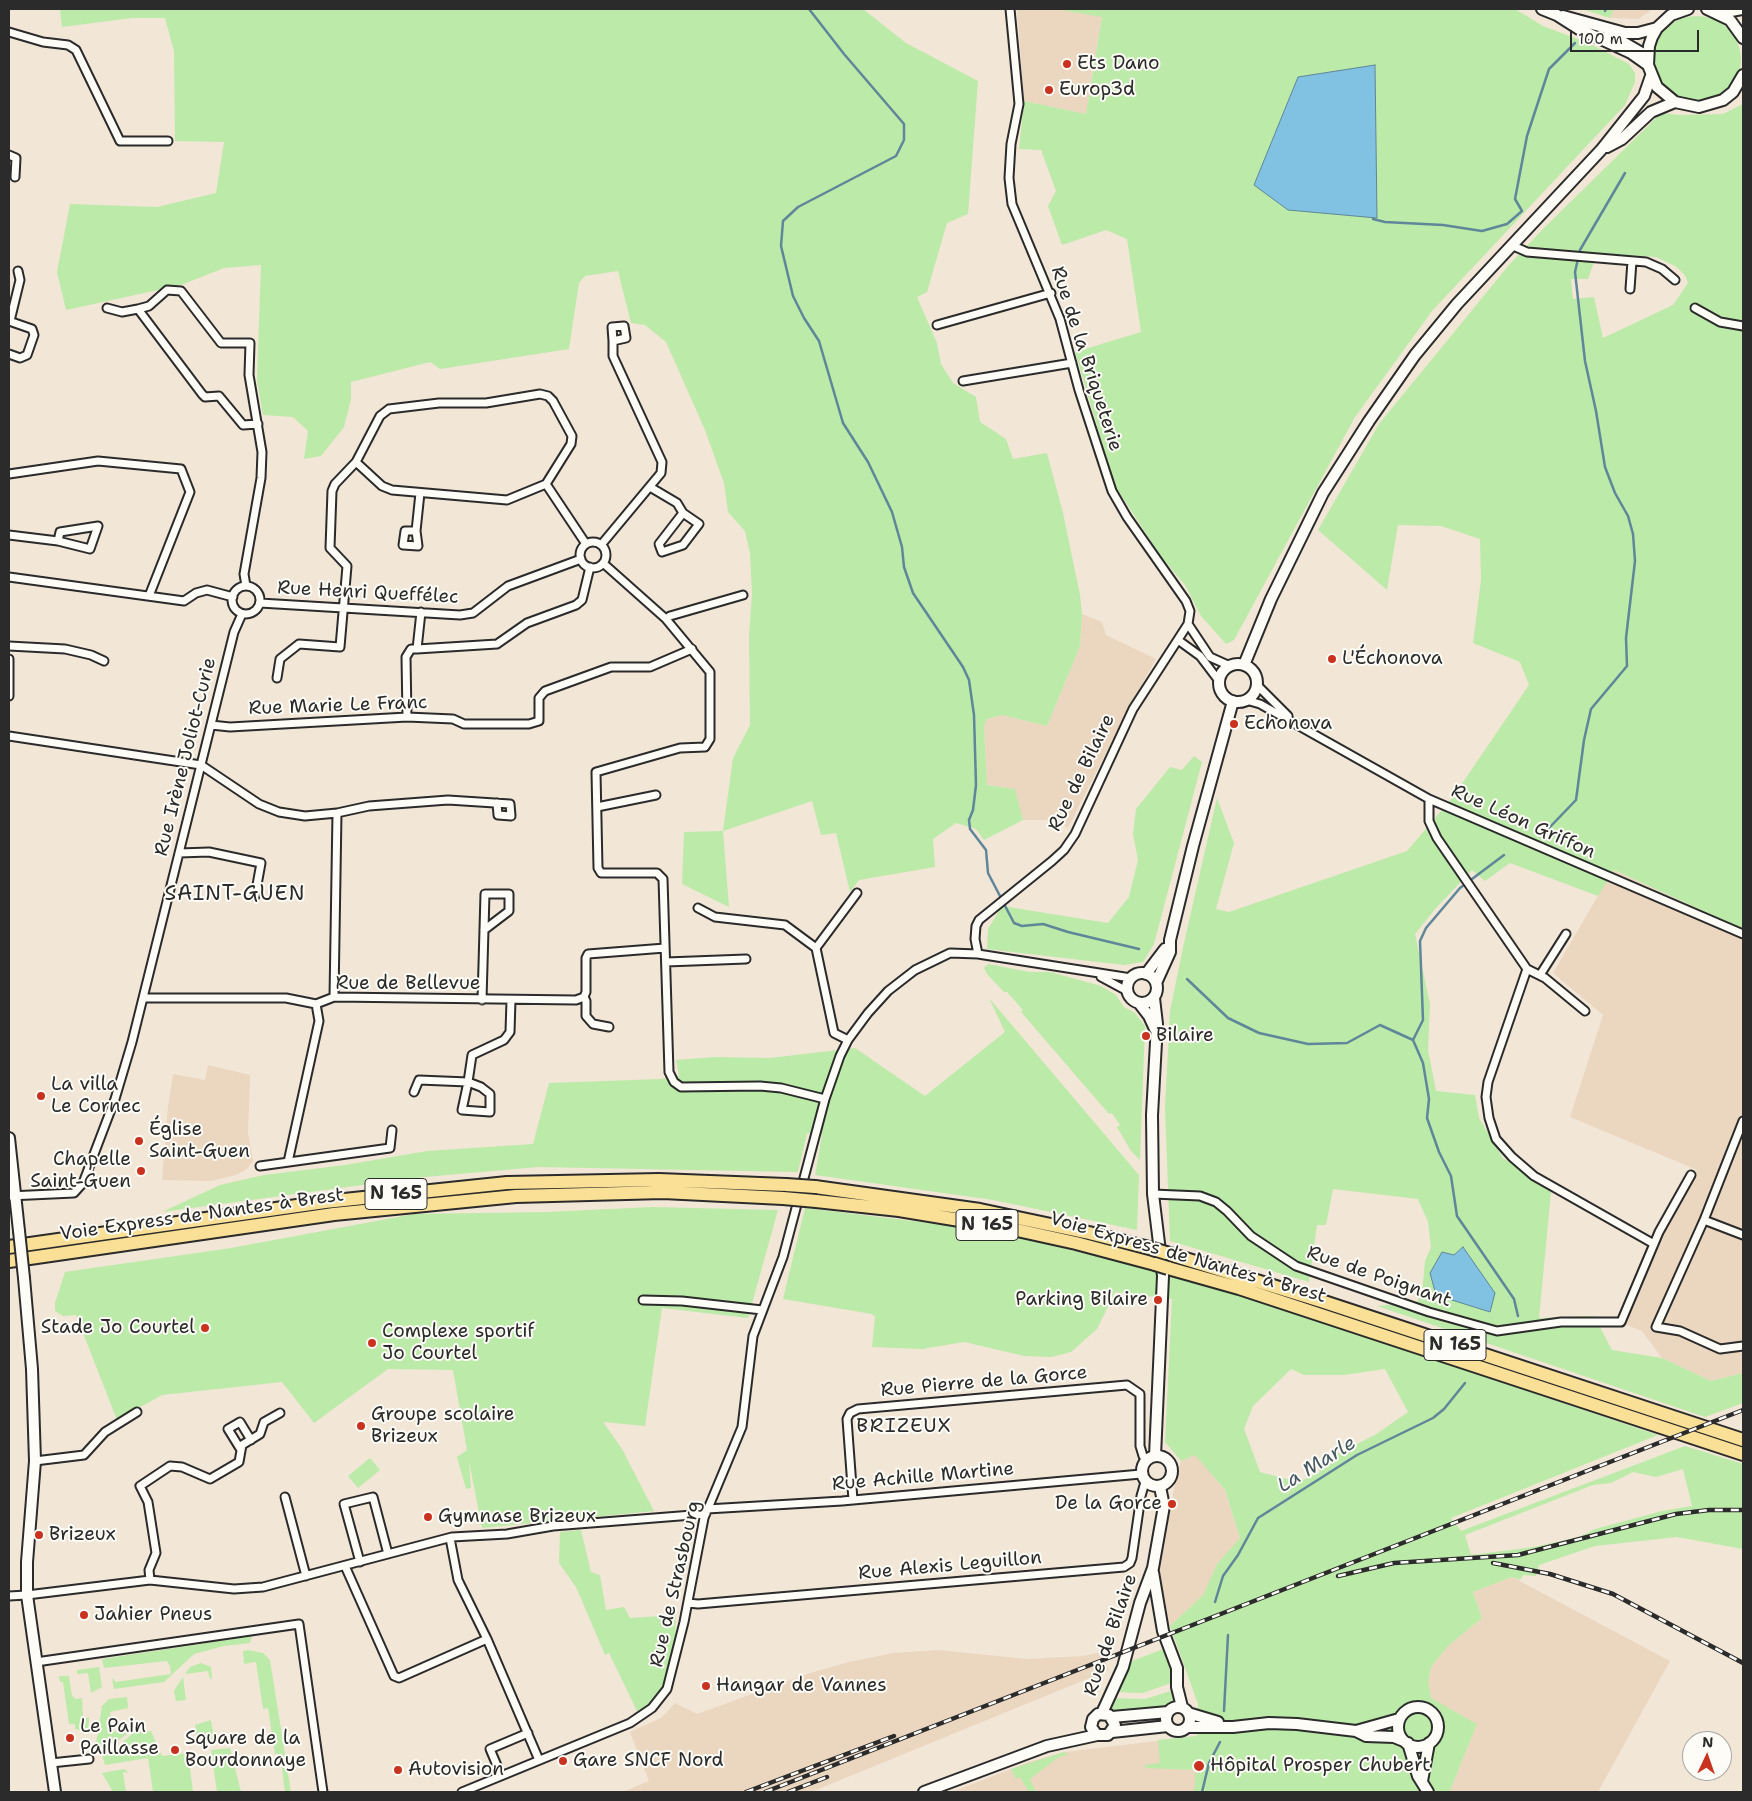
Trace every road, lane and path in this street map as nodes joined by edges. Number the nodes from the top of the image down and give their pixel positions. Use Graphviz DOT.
graph roads {
  1 [pos="1010,9"];
  2 [pos="1542,9"];
  3 [pos="1688,9"];
  4 [pos="1707,9"];
  5 [pos="1742,9"];
  6 [pos="1671,12"];
  7 [pos="1720,13"];
  8 [pos="1557,15"];
  9 [pos="1657,28"];
  10 [pos="9,32"];
  11 [pos="1743,38"];
  12 [pos="1648,60"];
  13 [pos="1651,76"];
  14 [pos="1743,76"];
  15 [pos="1738,92"];
  16 [pos="1676,102"];
  17 [pos="168,141"];
  18 [pos="1601,150"];
  19 [pos="9,156"];
  20 [pos="15,178"];
  21 [pos="1511,245"];
  22 [pos="1632,261"];
  23 [pos="18,271"];
  24 [pos="1675,280"];
  25 [pos="1630,288"];
  26 [pos="1050,293"];
  27 [pos="107,308"];
  28 [pos="1695,308"];
  29 [pos="138,309"];
  30 [pos="9,321"];
  31 [pos="937,324"];
  32 [pos="1743,326"];
  33 [pos="612,341"];
  34 [pos="9,354"];
  35 [pos="1072,363"];
  36 [pos="962,381"];
  37 [pos="258,424"];
  38 [pos="356,462"];
  39 [pos="9,474"];
  40 [pos="546,484"];
  41 [pos="650,487"];
  42 [pos="420,493"];
  43 [pos="683,513"];
  44 [pos="416,531"];
  45 [pos="9,535"];
  46 [pos="58,541"];
  47 [pos="586,544"];
  48 [pos="602,545"];
  49 [pos="581,559"];
  50 [pos="603,563"];
  51 [pos="590,567"];
  52 [pos="9,577"];
  53 [pos="246,586"];
  54 [pos="743,595"];
  55 [pos="149,596"];
  56 [pos="233,597"];
  57 [pos="260,604"];
  58 [pos="344,607"];
  59 [pos="421,612"];
  60 [pos="242,614"];
  61 [pos="666,619"];
  62 [pos="1188,624"];
  63 [pos="1178,640"];
  64 [pos="9,646"];
  65 [pos="417,649"];
  66 [pos="692,649"];
  67 [pos="9,659"];
  68 [pos="104,661"];
  69 [pos="1244,665"];
  70 [pos="1230,666"];
  71 [pos="277,678"];
  72 [pos="1219,681"];
  73 [pos="1257,685"];
  74 [pos="9,696"];
  75 [pos="1246,700"];
  76 [pos="1233,701"];
  77 [pos="407,717"];
  78 [pos="211,725"];
  79 [pos="1298,725"];
  80 [pos="9,736"];
  81 [pos="201,765"];
  82 [pos="656,795"];
  83 [pos="1429,799"];
  84 [pos="497,803"];
  85 [pos="597,807"];
  86 [pos="337,813"];
  87 [pos="179,853"];
  88 [pos="857,893"];
  89 [pos="255,896"];
  90 [pos="698,908"];
  91 [pos="484,930"];
  92 [pos="1566,934"];
  93 [pos="1743,934"];
  94 [pos="1170,940"];
  95 [pos="665,948"];
  96 [pos="816,948"];
  97 [pos="978,954"];
  98 [pos="746,959"];
  99 [pos="666,962"];
  100 [pos="1527,969"];
  101 [pos="1094,974"];
  102 [pos="1146,974"];
  103 [pos="1540,975"];
  104 [pos="1131,978"];
  105 [pos="1156,983"];
  106 [pos="1127,991"];
  107 [pos="334,997"];
  108 [pos="584,997"];
  109 [pos="144,998"];
  110 [pos="1154,998"];
  111 [pos="482,1000"];
  112 [pos="511,1000"];
  113 [pos="1139,1003"];
  114 [pos="316,1004"];
  115 [pos="1585,1011"];
  116 [pos="609,1028"];
  117 [pos="1156,1030"];
  118 [pos="848,1040"];
  119 [pos="468,1082"];
  120 [pos="414,1092"];
  121 [pos="825,1099"];
  122 [pos="1743,1121"];
  123 [pos="392,1130"];
  124 [pos="9,1140"];
  125 [pos="288,1162"];
  126 [pos="260,1166"];
  127 [pos="1691,1175"];
  128 [pos="1153,1194"];
  129 [pos="12,1196"];
  130 [pos="1704,1220"];
  131 [pos="1743,1234"];
  132 [pos="1654,1244"];
  133 [pos="9,1247"];
  134 [pos="9,1260"];
  135 [pos="643,1300"];
  136 [pos="762,1310"];
  137 [pos="1743,1346"];
  138 [pos="138,1412"];
  139 [pos="280,1412"];
  140 [pos="251,1440"];
  141 [pos="1743,1440"];
  142 [pos="241,1450"];
  143 [pos="1743,1454"];
  144 [pos="1151,1458"];
  145 [pos="35,1461"];
  146 [pos="1143,1478"];
  147 [pos="1160,1486"];
  148 [pos="284,1497"];
  149 [pos="853,1500"];
  150 [pos="706,1511"];
  151 [pos="450,1538"];
  152 [pos="388,1554"];
  153 [pos="360,1562"];
  154 [pos="345,1566"];
  155 [pos="1153,1568"];
  156 [pos="306,1576"];
  157 [pos="150,1580"];
  158 [pos="28,1595"];
  159 [pos="9,1596"];
  160 [pos="688,1602"];
  161 [pos="487,1640"];
  162 [pos="36,1662"];
  163 [pos="1185,1710"];
  164 [pos="1168,1712"];
  165 [pos="1107,1715"];
  166 [pos="1400,1719"];
  167 [pos="1236,1725"];
  168 [pos="1168,1726"];
  169 [pos="1187,1727"];
  170 [pos="1094,1731"];
  171 [pos="1356,1731"];
  172 [pos="1112,1732"];
  173 [pos="528,1733"];
  174 [pos="1406,1742"];
  175 [pos="1429,1743"];
  176 [pos="89,1759"];
  177 [pos="539,1760"];
  178 [pos="51,1763"];
  179 [pos="502,1775"];
  180 [pos="1422,1781"];
  181 [pos="55,1792"];
  182 [pos="323,1792"];
  183 [pos="462,1792"];
  184 [pos="924,1792"];
  185 [pos="1428,1792"];
  1 -- 26 [label="street, Rue de la Briqueterie"];
  2 -- 8 [label="street"];
  3 -- 6 [label="street"];
  4 -- 7 [label="street"];
  5 -- 7 [label="street"];
  6 -- 9 [label="street"];
  7 -- 11 [label="street"];
  8 -- 9 [label="street"];
  8 -- 12 [label="street"];
  9 -- 12 [label="street"];
  10 -- 17 [label="street"];
  12 -- 13 [label="street"];
  13 -- 16 [label="street"];
  13 -- 18 [label="street"];
  14 -- 15 [label="street"];
  15 -- 16 [label="street"];
  16 -- 18 [label="street"];
  18 -- 21 [label="street"];
  19 -- 20 [label="street"];
  21 -- 22 [label="street"];
  21 -- 69 [label="street"];
  22 -- 24 [label="street"];
  22 -- 25 [label="street"];
  23 -- 30 [label="street"];
  26 -- 31 [label="street"];
  26 -- 35 [label="street, Rue de la Briqueterie"];
  27 -- 29 [label="street"];
  28 -- 32 [label="street"];
  29 -- 37 [label="street"];
  29 -- 37 [label="street"];
  30 -- 34 [label="street"];
  33 -- 41 [label="street"];
  35 -- 36 [label="street"];
  35 -- 62 [label="street, Rue de la Briqueterie"];
  37 -- 53 [label="street"];
  38 -- 40 [label="street"];
  38 -- 42 [label="street"];
  38 -- 58 [label="street"];
  39 -- 55 [label="street"];
  40 -- 42 [label="street"];
  40 -- 47 [label="street"];
  41 -- 43 [label="street"];
  41 -- 48 [label="street"];
  42 -- 44 [label="street"];
  43 -- 43 [label="street"];
  45 -- 46 [label="street"];
  46 -- 46 [label="street"];
  47 -- 48 [label="street"];
  47 -- 49 [label="street"];
  48 -- 50 [label="street"];
  49 -- 51 [label="street"];
  49 -- 59 [label="street, Rue Henri Queffélec"];
  50 -- 51 [label="street"];
  50 -- 61 [label="street"];
  51 -- 65 [label="street"];
  52 -- 55 [label="street"];
  53 -- 56 [label="street"];
  53 -- 57 [label="street"];
  54 -- 61 [label="street"];
  55 -- 56 [label="street"];
  56 -- 60 [label="street"];
  57 -- 58 [label="street, Rue Henri Queffélec"];
  57 -- 60 [label="street"];
  58 -- 59 [label="street, Rue Henri Queffélec"];
  58 -- 71 [label="street"];
  59 -- 65 [label="street"];
  60 -- 78 [label="street, Rue Irène Joliot-Curie"];
  61 -- 66 [label="street"];
  62 -- 63 [label="street, Rue de Bilaire"];
  62 -- 70 [label="street"];
  63 -- 72 [label="street"];
  63 -- 97 [label="street, Rue de Bilaire"];
  64 -- 68 [label="street"];
  65 -- 77 [label="street"];
  66 -- 77 [label="street, Rue Marie Le Franc"];
  66 -- 85 [label="street"];
  67 -- 74 [label="street"];
  69 -- 70 [label="street"];
  69 -- 73 [label="street"];
  70 -- 72 [label="street"];
  72 -- 76 [label="street"];
  73 -- 75 [label="street"];
  73 -- 79 [label="street, Rue Léon Griffon"];
  75 -- 76 [label="street"];
  75 -- 79 [label="street, Rue Léon Griffon"];
  76 -- 94 [label="street"];
  77 -- 78 [label="street, Rue Marie Le Franc"];
  78 -- 81 [label="street, Rue Irène Joliot-Curie"];
  79 -- 83 [label="street, Rue Léon Griffon"];
  80 -- 81 [label="street"];
  81 -- 86 [label="street"];
  81 -- 87 [label="street, Rue Irène Joliot-Curie"];
  82 -- 85 [label="street"];
  83 -- 93 [label="street, Rue Léon Griffon"];
  83 -- 100 [label="street"];
  84 -- 86 [label="street"];
  85 -- 95 [label="street"];
  86 -- 107 [label="street"];
  87 -- 89 [label="street"];
  87 -- 109 [label="street, Rue Irène Joliot-Curie"];
  88 -- 96 [label="street"];
  90 -- 96 [label="street"];
  91 -- 91 [label="street"];
  91 -- 111 [label="street"];
  92 -- 103 [label="street"];
  94 -- 102 [label="street"];
  94 -- 105 [label="street"];
  95 -- 99 [label="street"];
  95 -- 108 [label="street"];
  96 -- 118 [label="street"];
  97 -- 101 [label="street"];
  97 -- 118 [label="street"];
  98 -- 99 [label="street"];
  99 -- 121 [label="street"];
  100 -- 103 [label="street"];
  100 -- 132 [label="street"];
  101 -- 104 [label="street"];
  101 -- 106 [label="street"];
  102 -- 104 [label="street"];
  102 -- 105 [label="street"];
  103 -- 115 [label="street"];
  104 -- 106 [label="street"];
  105 -- 110 [label="street"];
  106 -- 113 [label="street"];
  107 -- 111 [label="street, Rue de Bellevue"];
  107 -- 114 [label="street, Rue de Bellevue"];
  108 -- 112 [label="street, Rue de Bellevue"];
  108 -- 116 [label="street"];
  109 -- 114 [label="street, Rue de Bellevue"];
  109 -- 129 [label="street, Rue Irène Joliot-Curie"];
  110 -- 113 [label="street"];
  110 -- 117 [label="street"];
  111 -- 112 [label="street, Rue de Bellevue"];
  112 -- 119 [label="street"];
  113 -- 117 [label="street"];
  114 -- 125 [label="street"];
  117 -- 128 [label="street"];
  118 -- 121 [label="street"];
  119 -- 119 [label="street"];
  119 -- 120 [label="street"];
  121 -- 136 [label="street, Rue de Strasbourg"];
  122 -- 130 [label="street"];
  123 -- 125 [label="street"];
  124 -- 129 [label="street"];
  125 -- 126 [label="street"];
  127 -- 132 [label="street"];
  128 -- 132 [label="street, Rue de Poignant"];
  128 -- 144 [label="street"];
  129 -- 145 [label="street, bridge"];
  130 -- 131 [label="street"];
  130 -- 137 [label="street"];
  133 -- 141 [label="highway, Voie Express de Nantes à Brest / N 165, bridge"];
  134 -- 143 [label="highway, Voie Express de Nantes à Brest / N 165, bridge"];
  135 -- 136 [label="street"];
  136 -- 150 [label="street, Rue de Strasbourg"];
  138 -- 145 [label="street"];
  139 -- 140 [label="street"];
  140 -- 142 [label="street"];
  140 -- 142 [label="street"];
  142 -- 157 [label="street"];
  144 -- 146 [label="street"];
  144 -- 147 [label="street"];
  144 -- 149 [label="street, Rue Pierre de la Gorce"];
  145 -- 158 [label="street"];
  146 -- 147 [label="street"];
  146 -- 149 [label="street, Rue Achille Martine"];
  146 -- 160 [label="street, Rue Alexis Leguillon"];
  147 -- 155 [label="street, Rue de Bilaire"];
  148 -- 156 [label="street"];
  149 -- 150 [label="street, Rue Achille Martine"];
  150 -- 151 [label="street, Rue Achille Martine"];
  150 -- 160 [label="street, Rue de Strasbourg"];
  151 -- 152 [label="street, Rue Achille Martine"];
  151 -- 161 [label="street"];
  152 -- 153 [label="street, Rue Achille Martine"];
  152 -- 153 [label="street"];
  153 -- 154 [label="street, Rue Achille Martine"];
  154 -- 156 [label="street, Rue Achille Martine"];
  154 -- 161 [label="street"];
  155 -- 163 [label="street, Rue de Bilaire"];
  155 -- 165 [label="street, Rue de Bilaire"];
  156 -- 157 [label="street, Rue Achille Martine"];
  157 -- 158 [label="street, Rue Achille Martine"];
  158 -- 159 [label="street, Rue Achille Martine"];
  158 -- 162 [label="street"];
  160 -- 177 [label="street, Rue de Strasbourg"];
  161 -- 173 [label="street"];
  162 -- 178 [label="street"];
  162 -- 182 [label="street"];
  163 -- 164 [label="street"];
  163 -- 167 [label="street"];
  163 -- 169 [label="street"];
  164 -- 165 [label="street"];
  164 -- 168 [label="street"];
  165 -- 170 [label="street"];
  165 -- 172 [label="street"];
  166 -- 171 [label="street"];
  166 -- 174 [label="street"];
  166 -- 175 [label="street"];
  167 -- 169 [label="street"];
  167 -- 171 [label="street"];
  168 -- 169 [label="street"];
  168 -- 172 [label="street"];
  170 -- 172 [label="street"];
  170 -- 184 [label="street"];
  171 -- 174 [label="street"];
  173 -- 177 [label="street"];
  173 -- 179 [label="street"];
  174 -- 175 [label="street"];
  174 -- 180 [label="street"];
  175 -- 180 [label="street"];
  176 -- 178 [label="street"];
  177 -- 179 [label="street, Rue de Strasbourg"];
  178 -- 181 [label="street"];
  179 -- 183 [label="street, Rue de Strasbourg"];
  180 -- 185 [label="street"];
}
